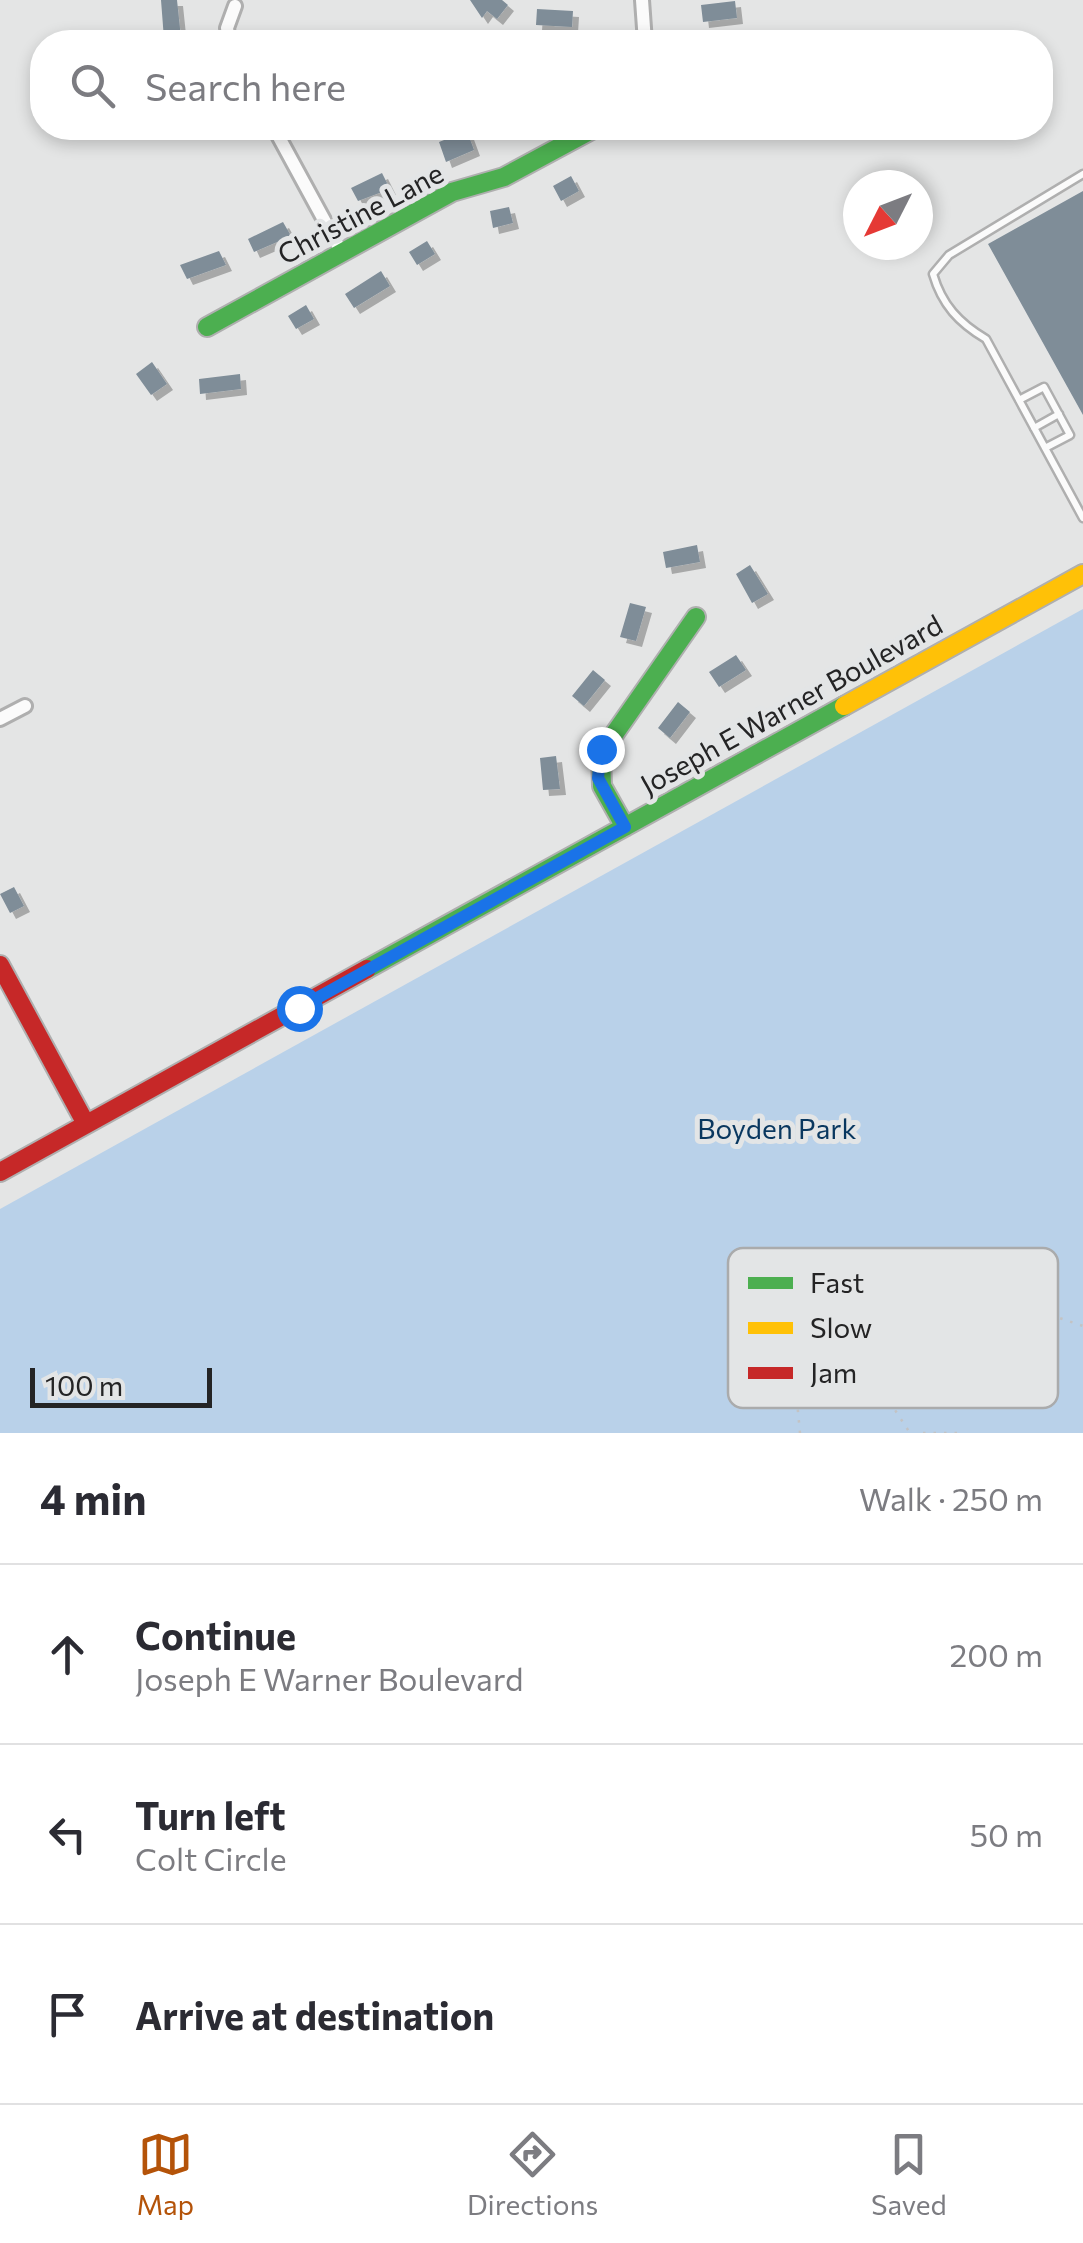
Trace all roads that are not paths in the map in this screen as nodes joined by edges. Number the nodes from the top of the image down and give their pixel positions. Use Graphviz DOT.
graph roads {
  1 [pos="642,0"];
  2 [pos="235,6"];
  3 [pos="227,30"];
  4 [pos="644,30"];
  5 [pos="281,140"];
  6 [pos="572,140"];
  7 [pos="1083,174"];
  8 [pos="342,253"];
  9 [pos="207,327"];
  10 [pos="1020,400"];
  11 [pos="1059,414"];
  12 [pos="1034,428"];
  13 [pos="1046,448"];
  14 [pos="1083,518"];
  15 [pos="1083,574"];
  16 [pos="696,617"];
  17 [pos="25,706"];
  18 [pos="0,719"];
  19 [pos="625,827"];
  20 [pos="0,965"];
  21 [pos="86,1124"];
  22 [pos="0,1172"];
  1 -- 4 [label="street"];
  2 -- 3 [label="street"];
  5 -- 8 [label="street"];
  6 -- 8 [label="main road, Christine Lane"];
  7 -- 10 [label="lane"];
  8 -- 9 [label="main road, Christine Lane"];
  10 -- 11 [label="lane"];
  10 -- 12 [label="lane"];
  11 -- 12 [label="lane"];
  11 -- 13 [label="lane"];
  12 -- 13 [label="lane"];
  13 -- 14 [label="lane"];
  15 -- 19 [label="main road, Joseph E Warner Boulevard"];
  16 -- 19 [label="main road"];
  17 -- 18 [label="street"];
  19 -- 21 [label="main road, Joseph E Warner Boulevard"];
  20 -- 21 [label="main road"];
  21 -- 22 [label="main road, Joseph E Warner Boulevard"];
}
